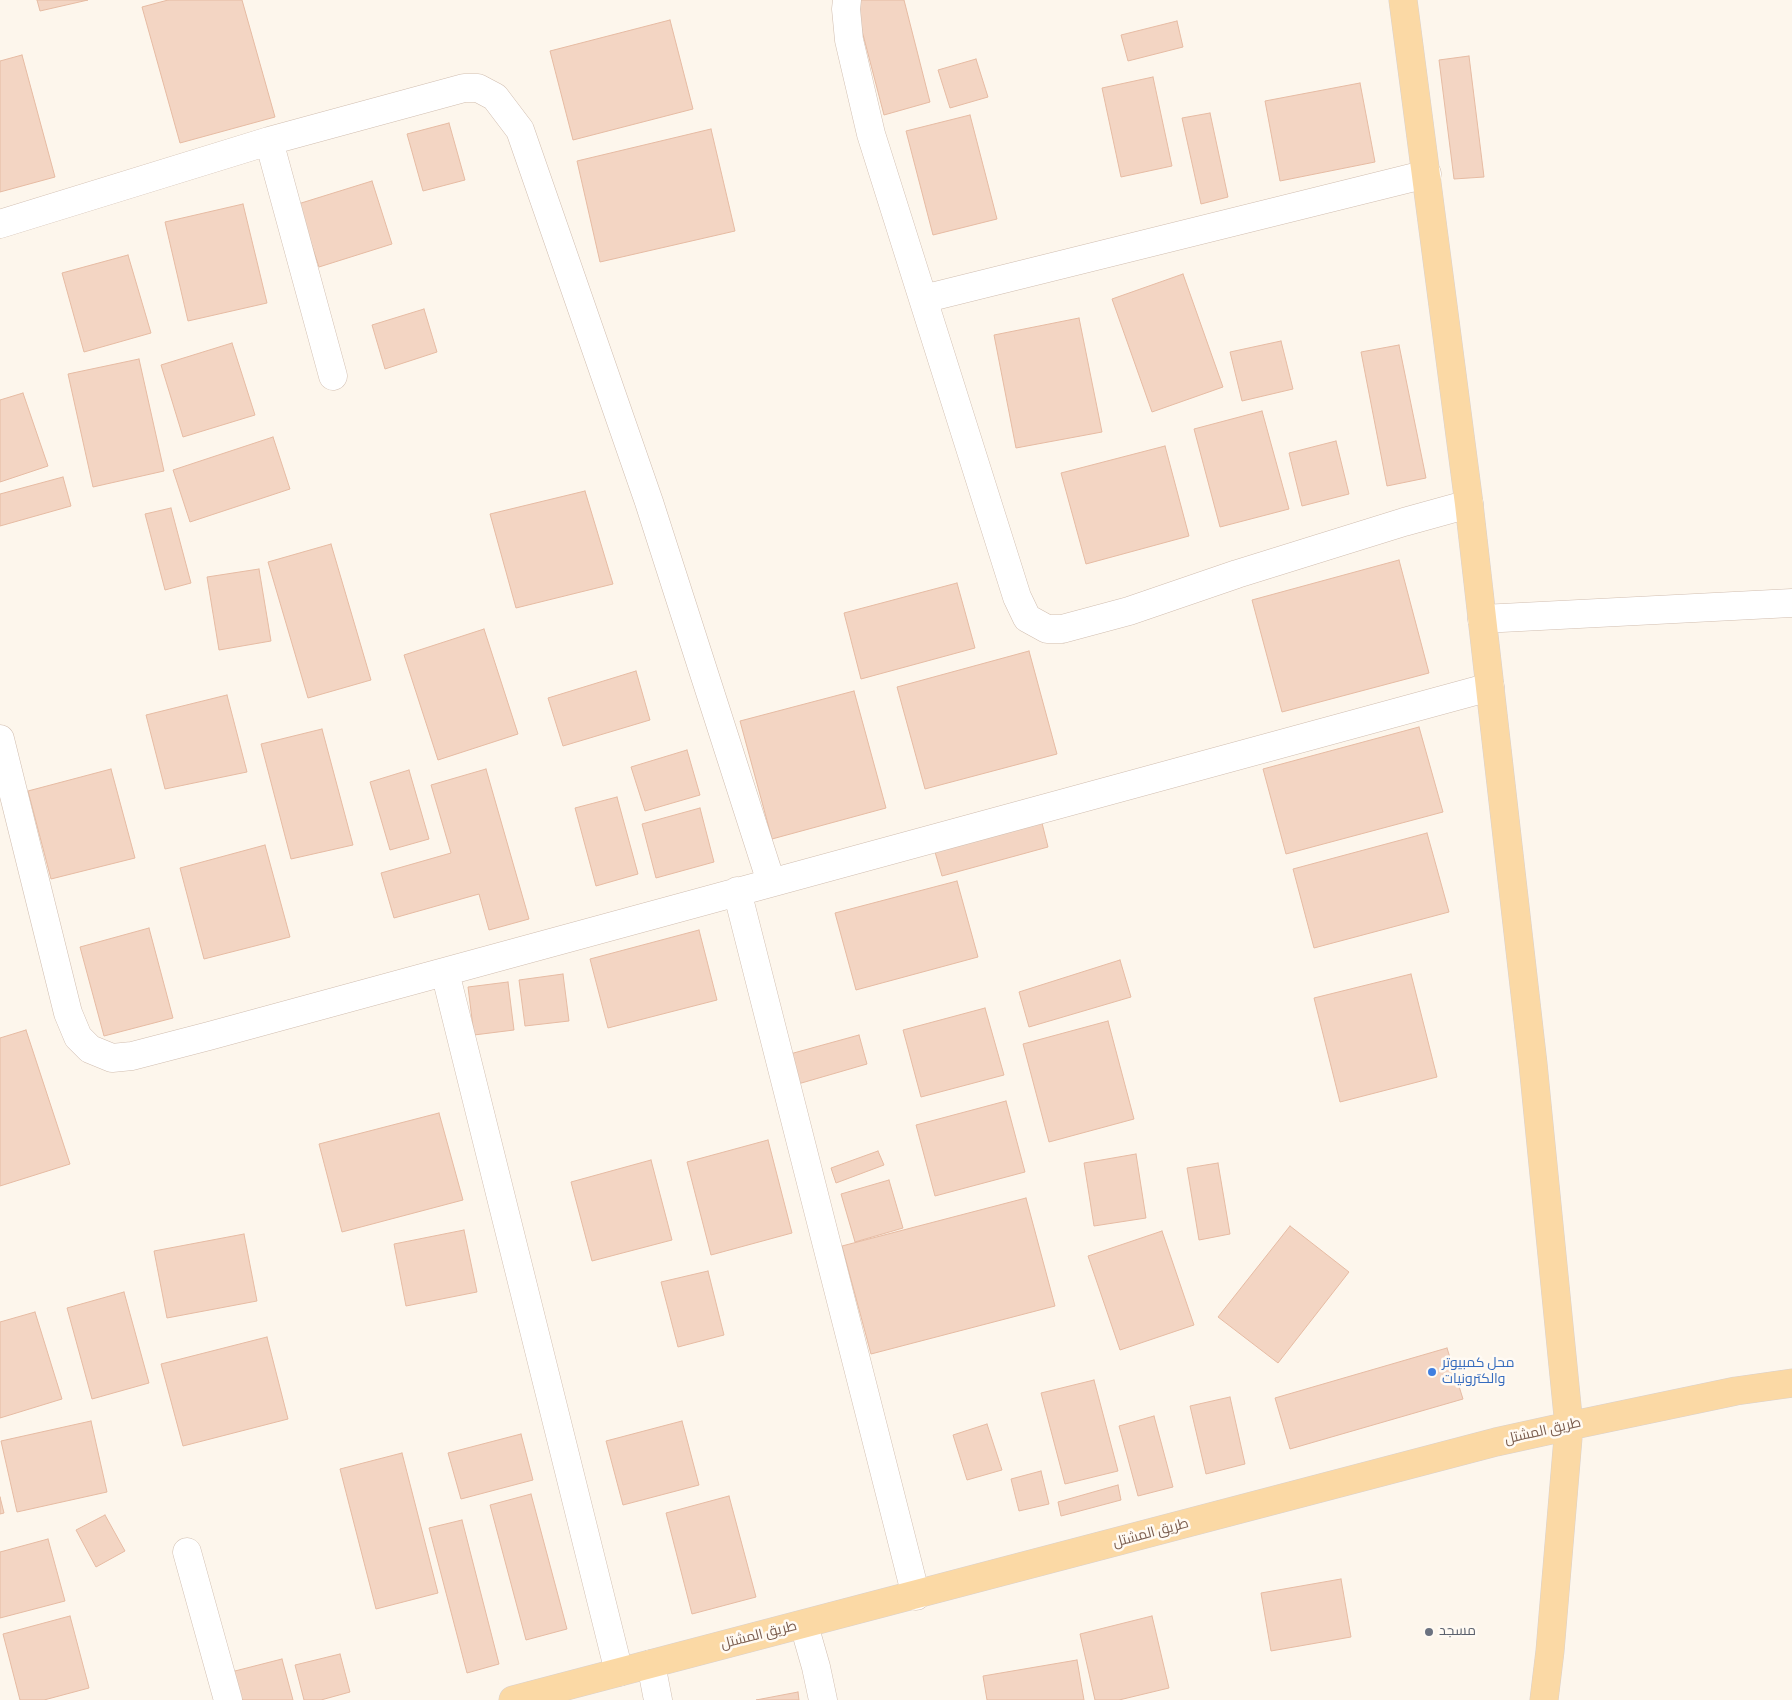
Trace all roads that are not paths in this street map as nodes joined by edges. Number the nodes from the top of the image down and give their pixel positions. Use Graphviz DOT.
graph roads {
  1 [pos="847,0"];
  2 [pos="1403,0"];
  3 [pos="269,141"];
  4 [pos="1427,174"];
  5 [pos="0,224"];
  6 [pos="923,299"];
  7 [pos="333,376"];
  8 [pos="1469,504"];
  9 [pos="1792,603"];
  10 [pos="1482,619"];
  11 [pos="1490,687"];
  12 [pos="0,739"];
  13 [pos="771,882"];
  14 [pos="737,891"];
  15 [pos="445,972"];
  16 [pos="1792,1383"];
  17 [pos="1569,1426"];
  18 [pos="187,1552"];
  19 [pos="916,1596"];
  20 [pos="804,1625"];
  21 [pos="651,1664"];
  22 [pos="619,1672"];
  23 [pos="228,1700"];
  24 [pos="513,1700"];
  25 [pos="658,1700"];
  26 [pos="823,1700"];
  27 [pos="1544,1700"];
  1 -- 6 [label="street"];
  2 -- 4 [label="main road"];
  3 -- 5 [label="street"];
  3 -- 7 [label="street"];
  3 -- 13 [label="street"];
  4 -- 6 [label="street"];
  4 -- 8 [label="main road"];
  6 -- 8 [label="street"];
  8 -- 10 [label="main road"];
  9 -- 10 [label="street"];
  10 -- 11 [label="main road"];
  11 -- 13 [label="street"];
  11 -- 17 [label="main road"];
  12 -- 15 [label="street"];
  13 -- 14 [label="street"];
  14 -- 15 [label="street"];
  14 -- 19 [label="street"];
  15 -- 22 [label="street"];
  16 -- 17 [label="main road, طريق المشتل"];
  17 -- 19 [label="main road, طريق المشتل"];
  17 -- 27 [label="main road"];
  18 -- 23 [label="street"];
  19 -- 20 [label="main road, طريق المشتل"];
  20 -- 21 [label="main road, طريق المشتل"];
  20 -- 26 [label="street"];
  21 -- 22 [label="main road, طريق المشتل"];
  21 -- 25 [label="street"];
  22 -- 24 [label="main road, طريق المشتل"];
}
